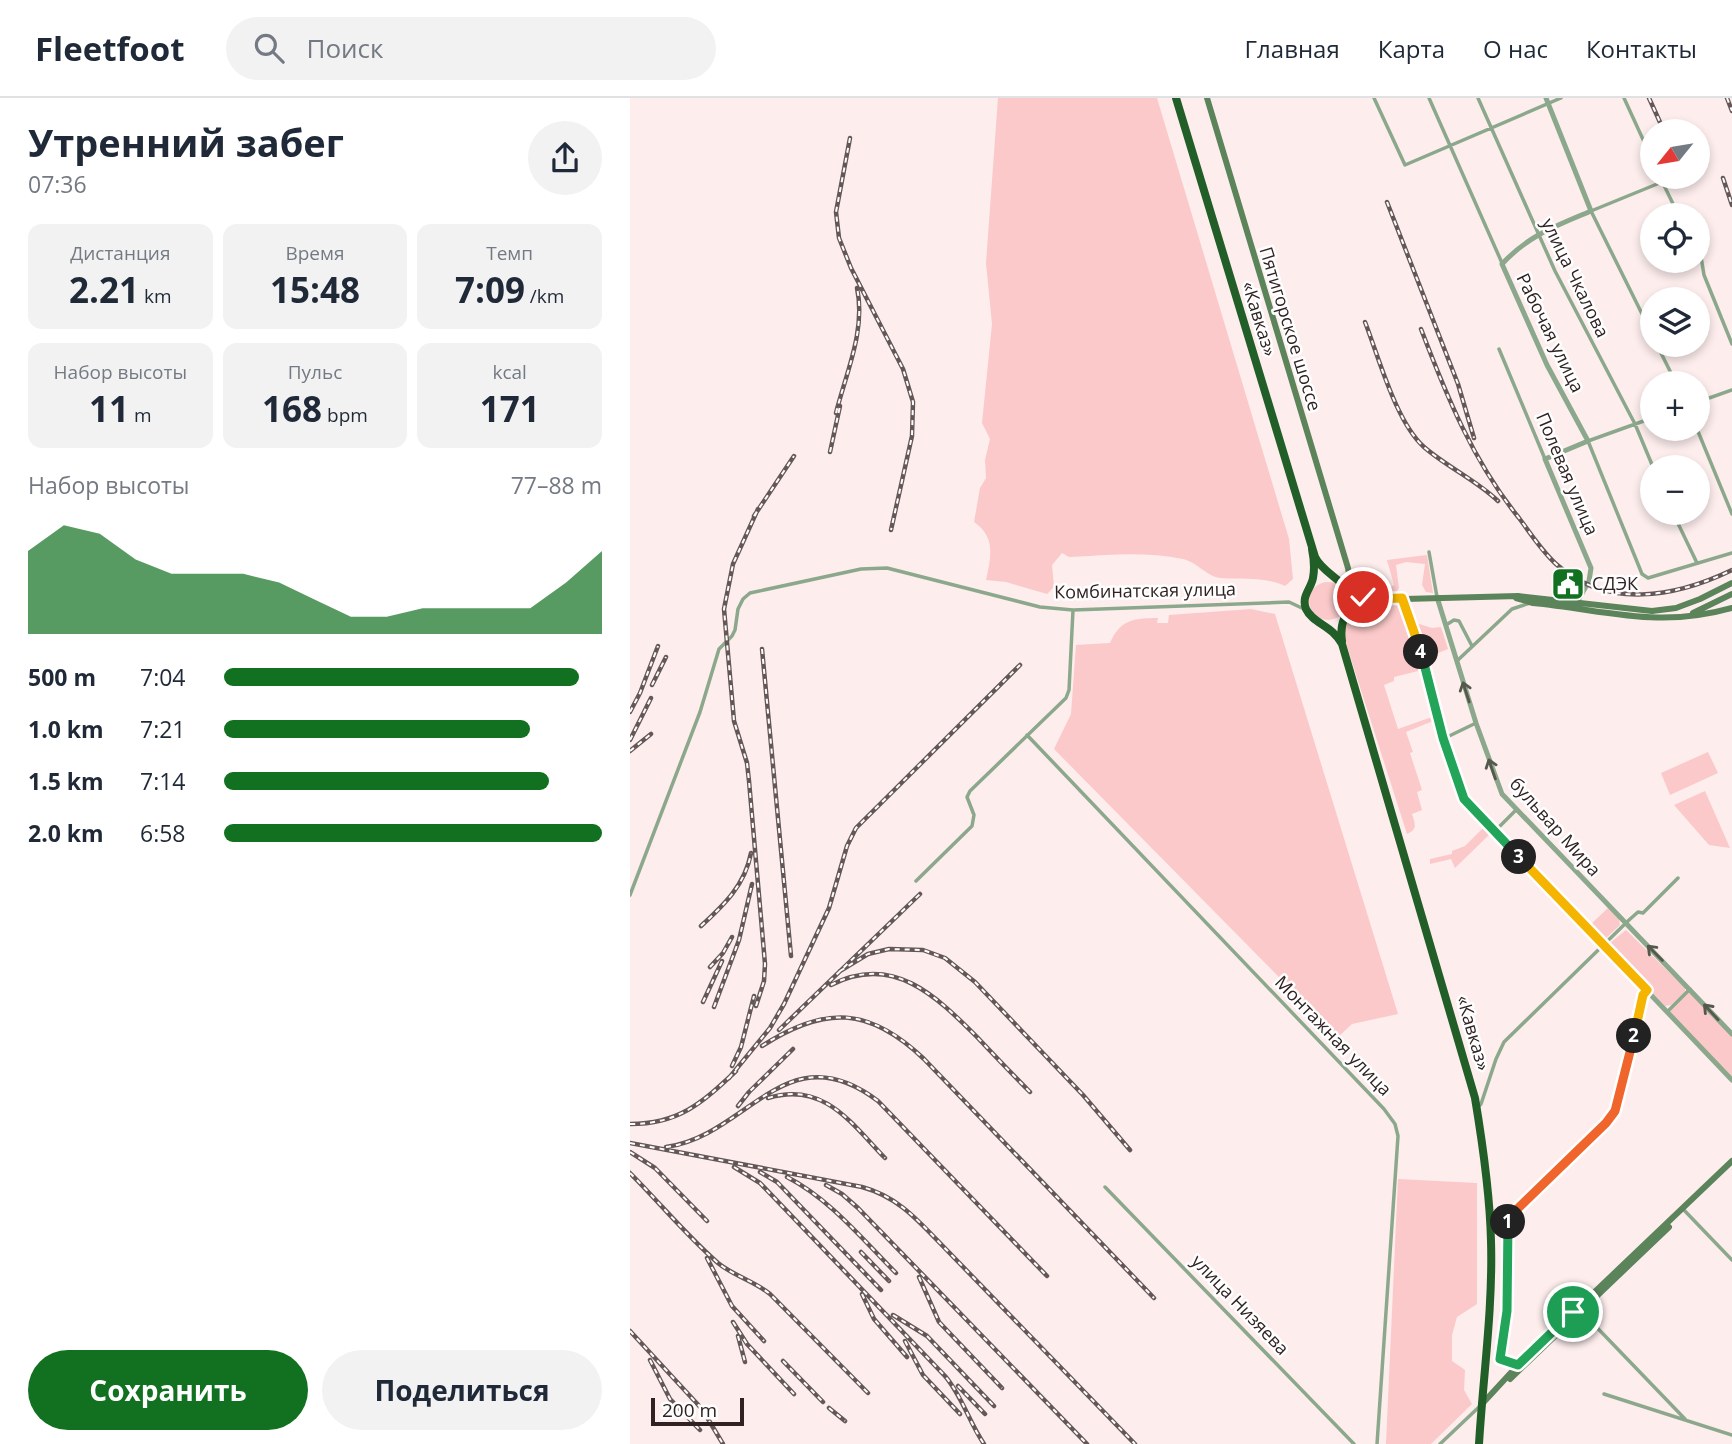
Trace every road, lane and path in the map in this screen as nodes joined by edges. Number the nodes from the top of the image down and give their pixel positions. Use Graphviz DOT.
graph roads {
  1 [pos="1176,98"];
  2 [pos="1207,98"];
  3 [pos="1374,98"];
  4 [pos="1429,98"];
  5 [pos="1478,98"];
  6 [pos="1561,98"];
  7 [pos="1624,98"];
  8 [pos="1547,101"];
  9 [pos="1491,129"];
  10 [pos="1640,133"];
  11 [pos="1449,147"];
  12 [pos="1645,189"];
  13 [pos="1591,211"];
  14 [pos="1537,234"];
  15 [pos="1502,264"];
  16 [pos="1704,273"];
  17 [pos="1640,310"];
  18 [pos="1732,344"];
  19 [pos="1499,349"];
  20 [pos="1732,390"];
  21 [pos="1710,398"];
  22 [pos="1640,422"];
  23 [pos="1635,424"];
  24 [pos="1588,441"];
  25 [pos="1702,441"];
  26 [pos="1648,455"];
  27 [pos="1545,458"];
  28 [pos="1732,514"];
  29 [pos="1679,525"];
  30 [pos="1312,550"];
  31 [pos="1429,552"];
  32 [pos="1732,553"];
  33 [pos="1696,563"];
  34 [pos="1348,568"];
  35 [pos="1337,579"];
  36 [pos="1732,583"];
  37 [pos="1309,588"];
  38 [pos="1348,591"];
  39 [pos="1729,595"];
  40 [pos="1511,596"];
  41 [pos="1437,597"];
  42 [pos="1402,598"];
  43 [pos="1374,599"];
  44 [pos="1289,602"];
  45 [pos="1533,603"];
  46 [pos="1575,606"];
  47 [pos="1350,608"];
  48 [pos="1676,608"];
  49 [pos="1732,608"];
  50 [pos="1073,610"];
  51 [pos="1308,613"];
  52 [pos="1345,617"];
  53 [pos="1679,617"];
  54 [pos="1323,623"];
  55 [pos="1444,626"];
  56 [pos="1342,644"];
  57 [pos="1472,646"];
  58 [pos="1456,662"];
  59 [pos="1476,723"];
  60 [pos="1027,735"];
  61 [pos="1443,738"];
  62 [pos="1517,809"];
  63 [pos="1494,832"];
  64 [pos="1678,878"];
  65 [pos="916,881"];
  66 [pos="630,895"];
  67 [pos="1625,924"];
  68 [pos="1604,946"];
  69 [pos="1689,989"];
  70 [pos="1647,990"];
  71 [pos="1668,1011"];
  72 [pos="1732,1034"];
  73 [pos="1732,1080"];
  74 [pos="1477,1109"];
  75 [pos="1732,1164"];
  76 [pos="1105,1187"];
  77 [pos="1684,1210"];
  78 [pos="1732,1260"];
  79 [pos="1580,1309"];
  80 [pos="1485,1356"];
  81 [pos="1500,1359"];
  82 [pos="1520,1367"];
  83 [pos="1604,1394"];
  84 [pos="1480,1406"];
  85 [pos="1685,1419"];
  86 [pos="1732,1435"];
  87 [pos="1354,1444"];
  88 [pos="1377,1444"];
  89 [pos="1440,1444"];
  90 [pos="1479,1444"];
  1 -- 30 [label="highway, «Кавказ»"];
  2 -- 34 [label="main road, Пятигорское шоссе"];
  3 -- 11 [label="street"];
  4 -- 11 [label="street, Рабочая улица"];
  5 -- 9 [label="street, улица Чкалова"];
  6 -- 8 [label="street"];
  7 -- 10 [label="street"];
  8 -- 9 [label="street"];
  8 -- 13 [label="street"];
  9 -- 11 [label="street"];
  9 -- 14 [label="street, улица Чкалова"];
  11 -- 15 [label="street, Рабочая улица"];
  12 -- 13 [label="street"];
  13 -- 14 [label="street"];
  13 -- 17 [label="street"];
  14 -- 15 [label="street"];
  14 -- 23 [label="street, улица Чкалова"];
  15 -- 24 [label="street, Рабочая улица"];
  16 -- 18 [label="street"];
  19 -- 27 [label="street, Полевая улица"];
  20 -- 21 [label="street"];
  22 -- 23 [label="street"];
  23 -- 24 [label="street"];
  23 -- 26 [label="street, улица Чкалова"];
  24 -- 27 [label="street"];
  24 -- 33 [label="street, Рабочая улица"];
  25 -- 28 [label="street"];
  27 -- 46 [label="street, Полевая улица"];
  29 -- 33 [label="street"];
  30 -- 35 [label="highway, «Кавказ»"];
  30 -- 37 [label="highway, «Кавказ»"];
  31 -- 41 [label="street, бульвар Мира"];
  32 -- 33 [label="street"];
  34 -- 35 [label="main road"];
  34 -- 38 [label="main road, Пятигорское шоссе"];
  35 -- 37 [label="highway"];
  35 -- 38 [label="highway, «Кавказ»"];
  36 -- 48 [label="main road"];
  37 -- 44 [label="street, Комбинатская улица"];
  37 -- 51 [label="highway, «Кавказ»"];
  38 -- 43 [label="main road"];
  38 -- 47 [label="highway"];
  39 -- 48 [label="main road"];
  39 -- 53 [label="main road"];
  40 -- 41 [label="main road"];
  40 -- 45 [label="main road"];
  40 -- 46 [label="main road"];
  41 -- 42 [label="main road"];
  41 -- 55 [label="street, бульвар Мира"];
  42 -- 43 [label="main road"];
  42 -- 61 [label="street"];
  43 -- 47 [label="main road"];
  44 -- 50 [label="street, Комбинатская улица"];
  44 -- 51 [label="street"];
  45 -- 46 [label="main road"];
  45 -- 57 [label="street"];
  46 -- 48 [label="main road"];
  46 -- 53 [label="main road"];
  47 -- 52 [label="highway, «Кавказ»"];
  48 -- 53 [label="street"];
  49 -- 53 [label="main road"];
  50 -- 60 [label="street"];
  50 -- 66 [label="street, Комбинатская улица"];
  51 -- 54 [label="highway, «Кавказ»"];
  52 -- 54 [label="highway"];
  52 -- 56 [label="highway, «Кавказ»"];
  54 -- 56 [label="highway, «Кавказ»"];
  55 -- 57 [label="street"];
  55 -- 58 [label="street, бульвар Мира"];
  56 -- 74 [label="highway, «Кавказ»"];
  57 -- 58 [label="street"];
  59 -- 58 [label="street, бульвар Мира, one-way"];
  59 -- 61 [label="street"];
  62 -- 59 [label="street, бульвар Мира, one-way"];
  60 -- 65 [label="street"];
  60 -- 88 [label="street, Монтажная улица"];
  61 -- 63 [label="street"];
  62 -- 63 [label="street"];
  62 -- 67 [label="street, бульвар Мира"];
  63 -- 68 [label="street"];
  64 -- 67 [label="street"];
  67 -- 68 [label="street"];
  69 -- 67 [label="street, бульвар Мира, one-way"];
  68 -- 70 [label="street"];
  68 -- 74 [label="street"];
  69 -- 71 [label="street"];
  72 -- 69 [label="street, бульвар Мира, one-way"];
  70 -- 71 [label="street"];
  70 -- 81 [label="street"];
  71 -- 73 [label="street"];
  74 -- 80 [label="highway, «Кавказ»"];
  75 -- 77 [label="main road"];
  76 -- 87 [label="street, улица Низяева"];
  77 -- 78 [label="street"];
  77 -- 79 [label="main road"];
  79 -- 82 [label="main road"];
  79 -- 85 [label="street"];
  80 -- 81 [label="street"];
  80 -- 84 [label="highway, «Кавказ»"];
  81 -- 82 [label="street"];
  82 -- 84 [label="main road"];
  83 -- 85 [label="street"];
  84 -- 89 [label="street"];
  84 -- 90 [label="highway, «Кавказ»"];
  85 -- 86 [label="street"];
}
